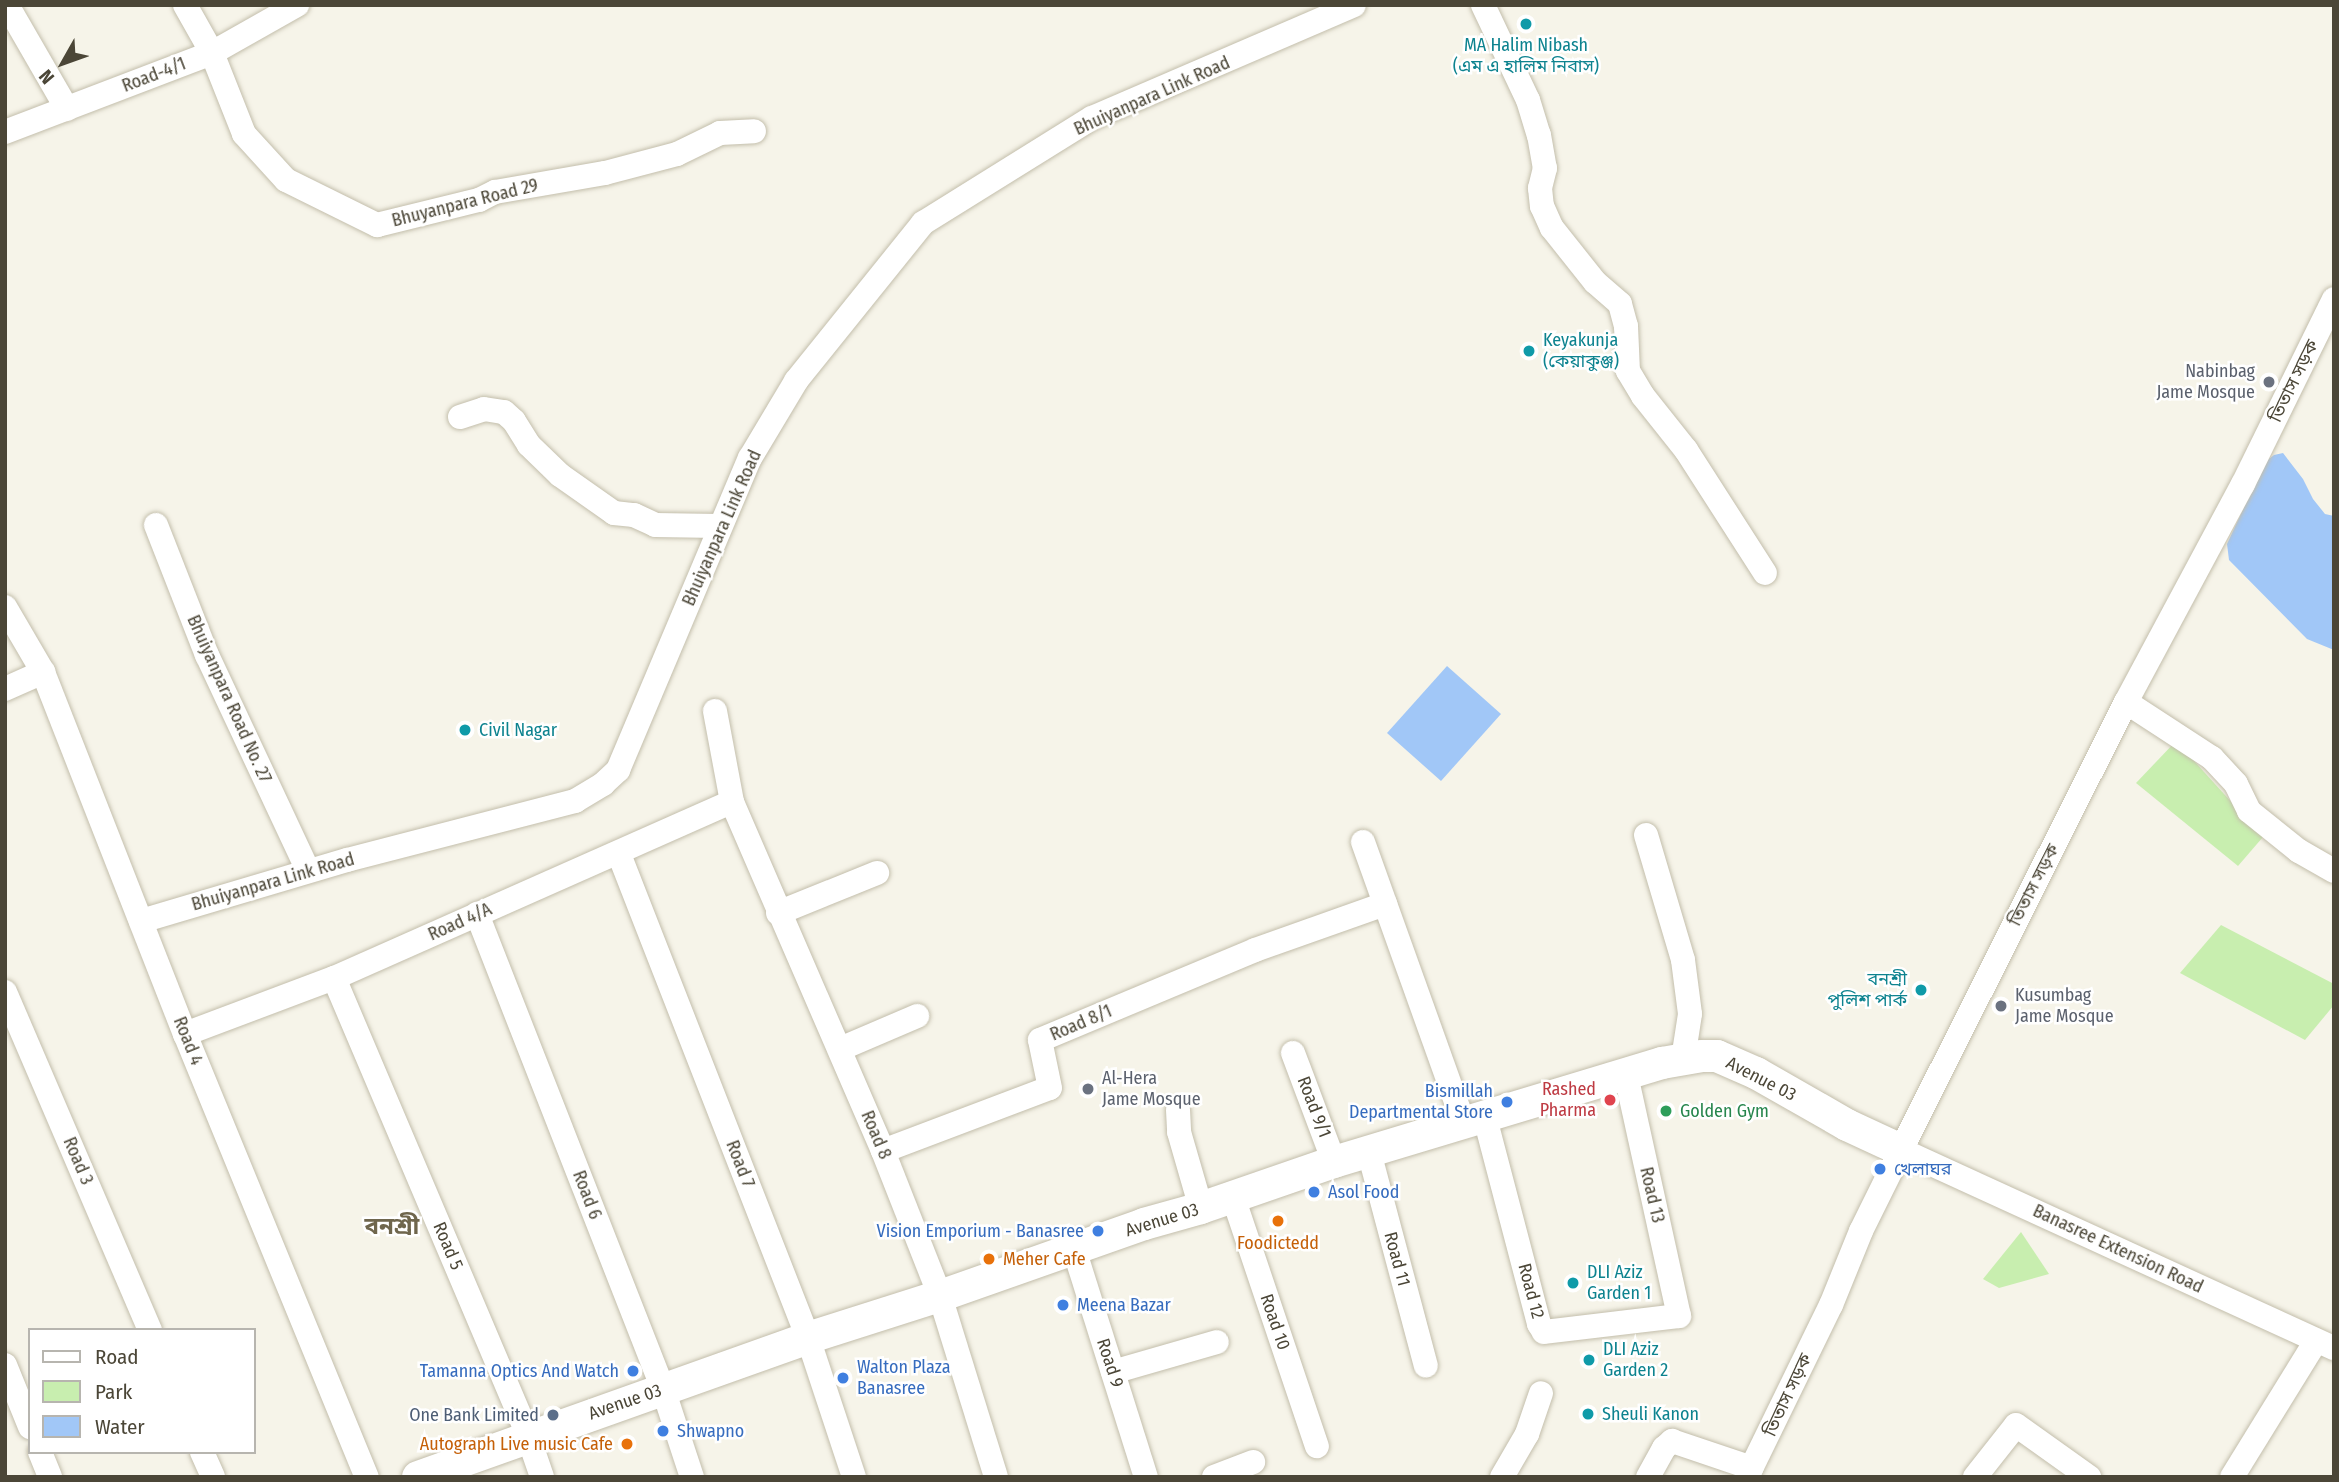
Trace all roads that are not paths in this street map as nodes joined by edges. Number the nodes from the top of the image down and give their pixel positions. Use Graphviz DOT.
graph roads {
  1 [pos="7,5"];
  2 [pos="185,5"];
  3 [pos="297,5"];
  4 [pos="1354,5"];
  5 [pos="1483,5"];
  6 [pos="212,53"];
  7 [pos="66,109"];
  8 [pos="754,131"];
  9 [pos="5,132"];
  10 [pos="2334,299"];
  11 [pos="460,417"];
  12 [pos="156,525"];
  13 [pos="719,526"];
  14 [pos="1765,573"];
  15 [pos="5,607"];
  16 [pos="43,672"];
  17 [pos="5,689"];
  18 [pos="2126,702"];
  19 [pos="715,711"];
  20 [pos="732,803"];
  21 [pos="1646,835"];
  22 [pos="1363,842"];
  23 [pos="619,855"];
  24 [pos="308,871"];
  25 [pos="2334,871"];
  26 [pos="877,873"];
  27 [pos="1385,904"];
  28 [pos="778,913"];
  29 [pos="477,914"];
  30 [pos="141,921"];
  31 [pos="334,978"];
  32 [pos="5,992"];
  33 [pos="917,1016"];
  34 [pos="185,1034"];
  35 [pos="840,1049"];
  36 [pos="1293,1053"];
  37 [pos="1683,1059"];
  38 [pos="1626,1074"];
  39 [pos="1178,1110"];
  40 [pos="1475,1121"];
  41 [pos="1901,1150"];
  42 [pos="883,1151"];
  43 [pos="1369,1152"];
  44 [pos="1334,1162"];
  45 [pos="1233,1197"];
  46 [pos="1201,1208"];
  47 [pos="1074,1249"];
  48 [pos="940,1296"];
  49 [pos="1679,1316"];
  50 [pos="149,1328"];
  51 [pos="808,1338"];
  52 [pos="1217,1342"];
  53 [pos="2325,1345"];
  54 [pos="5,1365"];
  55 [pos="1426,1366"];
  56 [pos="1113,1372"];
  57 [pos="663,1389"];
  58 [pos="1541,1393"];
  59 [pos="28,1422"];
  60 [pos="528,1436"];
  61 [pos="1317,1446"];
  62 [pos="41,1454"];
  63 [pos="203,1454"];
  64 [pos="1254,1462"];
  65 [pos="1750,1472"];
  66 [pos="50,1477"];
  67 [pos="213,1477"];
  68 [pos="367,1477"];
  69 [pos="418,1477"];
  70 [pos="541,1477"];
  71 [pos="692,1477"];
  72 [pos="854,1477"];
  73 [pos="996,1477"];
  74 [pos="1146,1477"];
  75 [pos="1214,1477"];
  76 [pos="1502,1477"];
  77 [pos="1648,1477"];
  78 [pos="1975,1477"];
  79 [pos="2089,1477"];
  80 [pos="2232,1477"];
  1 -- 7 [label="street"];
  2 -- 6 [label="street"];
  3 -- 6 [label="street, Road-4/1"];
  4 -- 13 [label="street, Bhuiyanpara Link Road"];
  5 -- 14 [label="street"];
  6 -- 7 [label="street, Road-4/1"];
  6 -- 8 [label="street, Bhuyanpara Road 29"];
  7 -- 9 [label="street, Road-4/1"];
  10 -- 18 [label="street, তিতাস সড়ক"];
  11 -- 13 [label="street"];
  12 -- 24 [label="street, Bhuiyanpara Road No. 27"];
  13 -- 24 [label="street, Bhuiyanpara Link Road"];
  15 -- 16 [label="street, Road 4"];
  16 -- 17 [label="street"];
  16 -- 30 [label="street, Road 4"];
  18 -- 25 [label="street"];
  18 -- 41 [label="street, তিতাস সড়ক"];
  19 -- 20 [label="street, Road 8"];
  20 -- 23 [label="street, Road 4/A"];
  20 -- 28 [label="street, Road 8"];
  21 -- 37 [label="street"];
  22 -- 27 [label="street"];
  23 -- 29 [label="street, Road 4/A"];
  23 -- 51 [label="street, Road 7"];
  24 -- 30 [label="street, Bhuiyanpara Link Road"];
  26 -- 28 [label="street"];
  27 -- 40 [label="street"];
  27 -- 42 [label="street, Road 8/1"];
  28 -- 35 [label="street, Road 8"];
  29 -- 31 [label="street, Road 4/A"];
  29 -- 57 [label="street, Road 6"];
  30 -- 34 [label="street, Road 4"];
  31 -- 34 [label="street, Road 4/A"];
  31 -- 60 [label="street, Road 5"];
  32 -- 50 [label="street, Road 3"];
  33 -- 35 [label="street"];
  34 -- 68 [label="street, Road 4"];
  35 -- 42 [label="street, Road 8"];
  36 -- 44 [label="street, Road 9/1"];
  37 -- 38 [label="street, Avenue 03"];
  37 -- 41 [label="street, Avenue 03"];
  38 -- 40 [label="street, Avenue 03"];
  38 -- 49 [label="street, Road 13"];
  39 -- 46 [label="street"];
  40 -- 43 [label="street, Avenue 03"];
  40 -- 49 [label="street, Road 12"];
  41 -- 53 [label="street, Banasree Extension Road"];
  41 -- 65 [label="street, তিতাস সড়ক"];
  42 -- 48 [label="street, Road 8"];
  43 -- 44 [label="street, Avenue 03"];
  43 -- 55 [label="street, Road 11"];
  44 -- 45 [label="street, Avenue 03"];
  45 -- 46 [label="street, Avenue 03"];
  45 -- 61 [label="street, Road 10"];
  46 -- 47 [label="street, Avenue 03"];
  47 -- 48 [label="street, Avenue 03"];
  47 -- 56 [label="street, Road 9"];
  48 -- 51 [label="street, Avenue 03"];
  48 -- 73 [label="street, Road 8"];
  51 -- 57 [label="street, Avenue 03"];
  51 -- 72 [label="street, Road 7"];
  52 -- 56 [label="street"];
  53 -- 80 [label="street"];
  54 -- 59 [label="street"];
  56 -- 74 [label="street, Road 9"];
  57 -- 60 [label="street, Avenue 03"];
  57 -- 71 [label="street, Road 6"];
  58 -- 76 [label="street"];
  60 -- 69 [label="street, Avenue 03"];
  60 -- 70 [label="street, Road 5"];
  62 -- 66 [label="street"];
  63 -- 67 [label="street"];
  64 -- 75 [label="street"];
  65 -- 77 [label="street"];
  78 -- 79 [label="street"];
}
